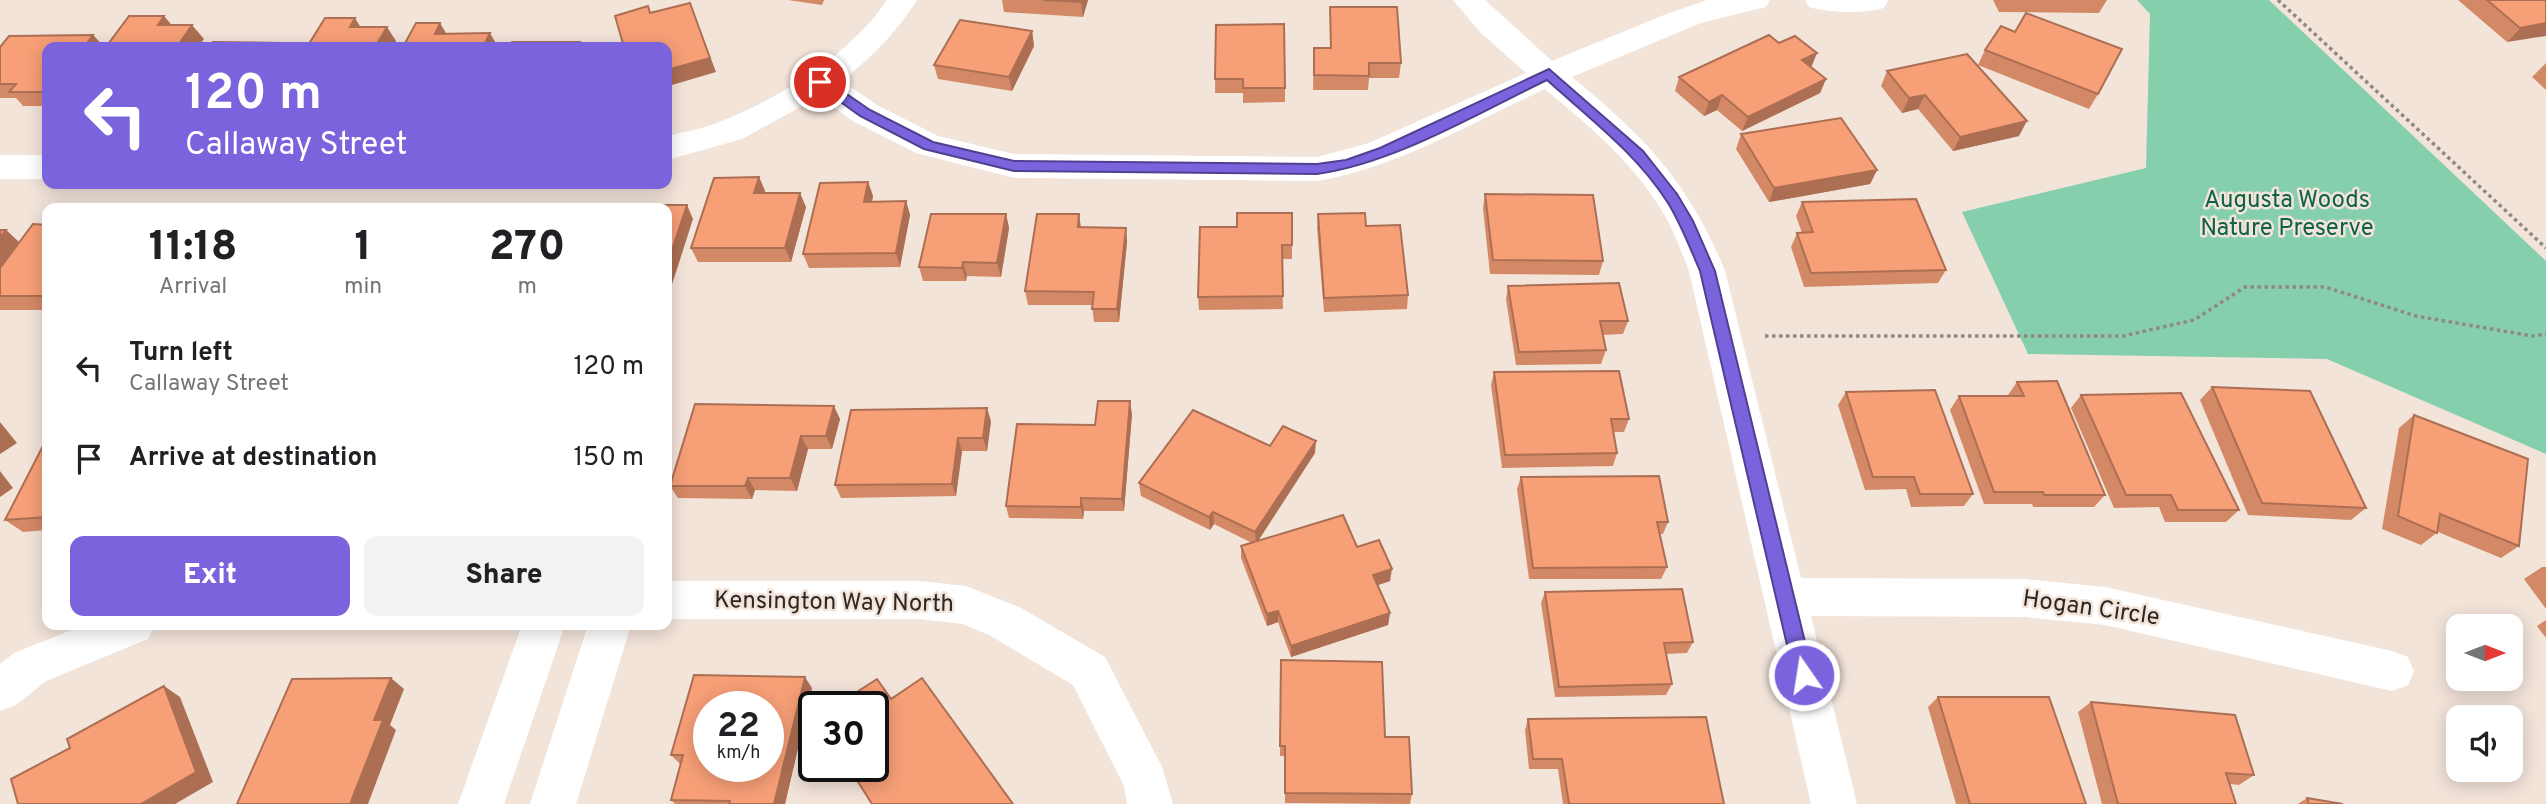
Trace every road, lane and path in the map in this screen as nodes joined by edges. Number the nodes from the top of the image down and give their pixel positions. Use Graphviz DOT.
graph roads {
  1 [pos="902,0"];
  2 [pos="1468,0"];
  3 [pos="1755,0"];
  4 [pos="1819,0"];
  5 [pos="2278,0"];
  6 [pos="1873,1"];
  7 [pos="1549,74"];
  8 [pos="820,82"];
  9 [pos="672,147"];
  10 [pos="0,167"];
  11 [pos="42,167"];
  12 [pos="2546,248"];
  13 [pos="2546,334"];
  14 [pos="1723,336"];
  15 [pos="1785,597"];
  16 [pos="672,600"];
  17 [pos="121,630"];
  18 [pos="541,630"];
  19 [pos="607,630"];
  20 [pos="2392,671"];
  21 [pos="0,690"];
  22 [pos="481,804"];
  23 [pos="553,804"];
  24 [pos="1150,804"];
  25 [pos="1835,804"];
  1 -- 8 [label="street"];
  2 -- 7 [label="street"];
  3 -- 7 [label="street"];
  4 -- 6 [label="street"];
  5 -- 12 [label="path"];
  7 -- 8 [label="street"];
  7 -- 14 [label="street"];
  8 -- 9 [label="street"];
  10 -- 11 [label="street"];
  13 -- 14 [label="path"];
  14 -- 15 [label="street"];
  15 -- 20 [label="street, Hogan Circle"];
  15 -- 25 [label="street"];
  16 -- 24 [label="street, Kensington Way North"];
  17 -- 21 [label="street"];
  18 -- 22 [label="street"];
  19 -- 23 [label="street"];
}
